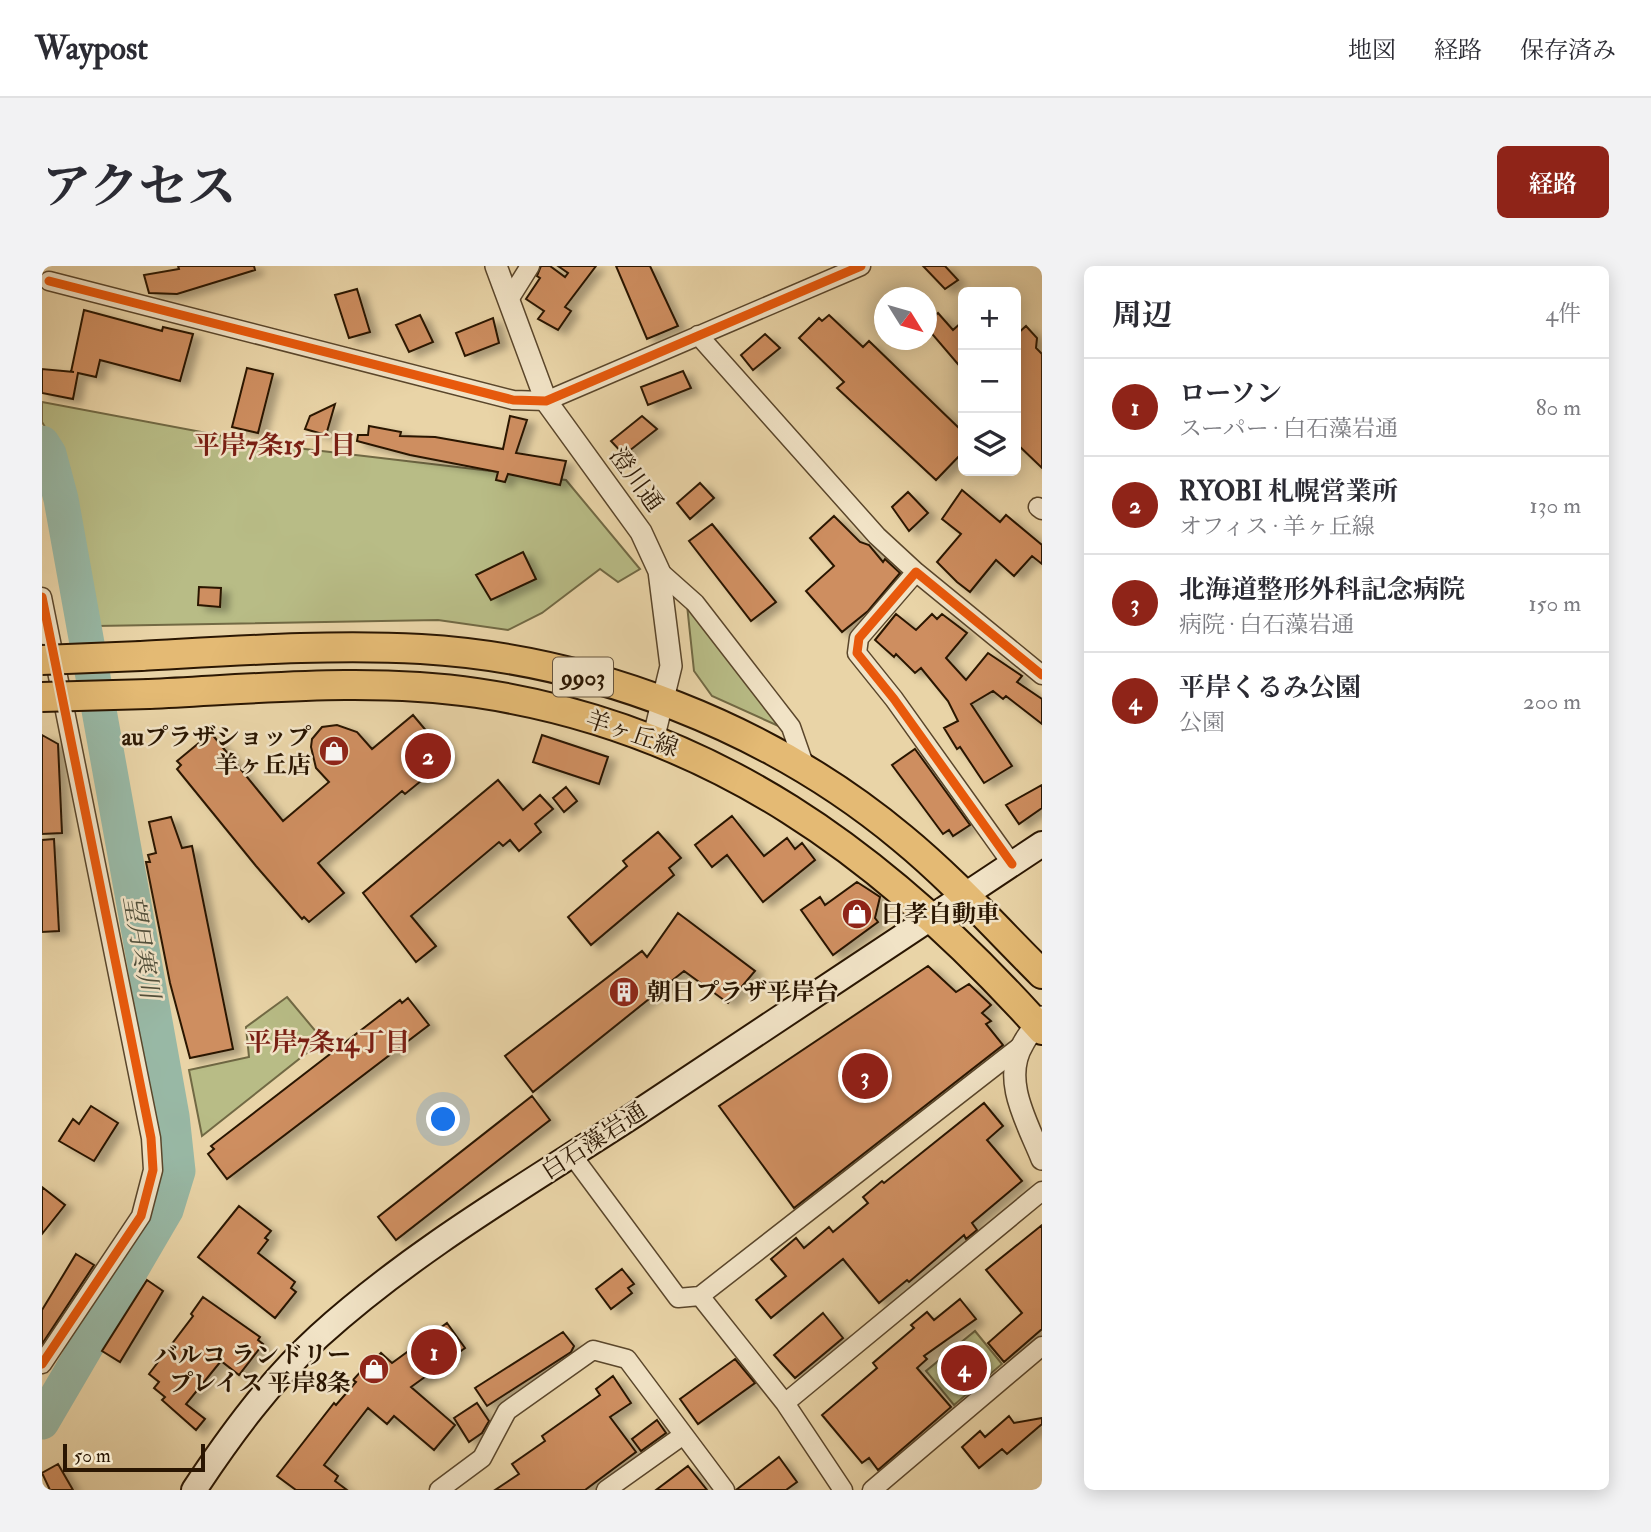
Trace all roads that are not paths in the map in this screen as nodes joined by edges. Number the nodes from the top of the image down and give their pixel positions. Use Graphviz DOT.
graph roads {
  1 [pos="496,266"];
  2 [pos="530,266"];
  3 [pos="861,266"];
  4 [pos="44,278"];
  5 [pos="510,298"];
  6 [pos="698,335"];
  7 [pos="546,401"];
  8 [pos="659,571"];
  9 [pos="916,572"];
  10 [pos="42,597"];
  11 [pos="42,660"];
  12 [pos="1042,676"];
  13 [pos="42,698"];
  14 [pos="662,702"];
  15 [pos="653,740"];
  16 [pos="806,770"];
  17 [pos="1042,845"];
  18 [pos="1012,864"];
  19 [pos="965,895"];
  20 [pos="932,918"];
  21 [pos="1042,974"];
  22 [pos="1036,1029"];
  23 [pos="572,1156"];
  24 [pos="1042,1159"];
  25 [pos="1042,1191"];
  26 [pos="700,1296"];
  27 [pos="1042,1346"];
  28 [pos="42,1364"];
  29 [pos="785,1403"];
  30 [pos="682,1436"];
  31 [pos="194,1490"];
  32 [pos="439,1490"];
  33 [pos="606,1490"];
  34 [pos="725,1490"];
  35 [pos="843,1490"];
  36 [pos="872,1490"];
  1 -- 5 [label="street, 澄川通"];
  2 -- 5 [label="street"];
  3 -- 6 [label="street"];
  4 -- 7 [label="street"];
  5 -- 7 [label="street, 澄川通"];
  6 -- 7 [label="street"];
  6 -- 9 [label="street"];
  7 -- 8 [label="street, 澄川通"];
  8 -- 14 [label="street, 澄川通"];
  8 -- 16 [label="street"];
  9 -- 12 [label="street"];
  9 -- 18 [label="street"];
  10 -- 28 [label="street"];
  11 -- 14 [label="main road, 羊ヶ丘線 / 9903, bridge"];
  13 -- 15 [label="main road, 羊ヶ丘線 / 9903, bridge"];
  14 -- 15 [label="street, 澄川通"];
  14 -- 16 [label="main road, 羊ヶ丘線 / 9903"];
  15 -- 20 [label="main road, 羊ヶ丘線 / 9903"];
  16 -- 19 [label="main road, 羊ヶ丘線 / 9903"];
  17 -- 18 [label="main road, 白石藻岩通"];
  18 -- 19 [label="main road, 白石藻岩通"];
  19 -- 20 [label="main road, 白石藻岩通"];
  19 -- 21 [label="main road, 羊ヶ丘線 / 9903"];
  20 -- 22 [label="main road, 羊ヶ丘線 / 9903"];
  20 -- 23 [label="main road, 白石藻岩通"];
  22 -- 24 [label="street"];
  22 -- 26 [label="street"];
  23 -- 26 [label="street"];
  23 -- 31 [label="main road, 白石藻岩通"];
  25 -- 29 [label="street"];
  26 -- 29 [label="street"];
  27 -- 36 [label="street"];
  29 -- 35 [label="street"];
  30 -- 32 [label="street"];
  30 -- 33 [label="street"];
  30 -- 34 [label="street"];
}
